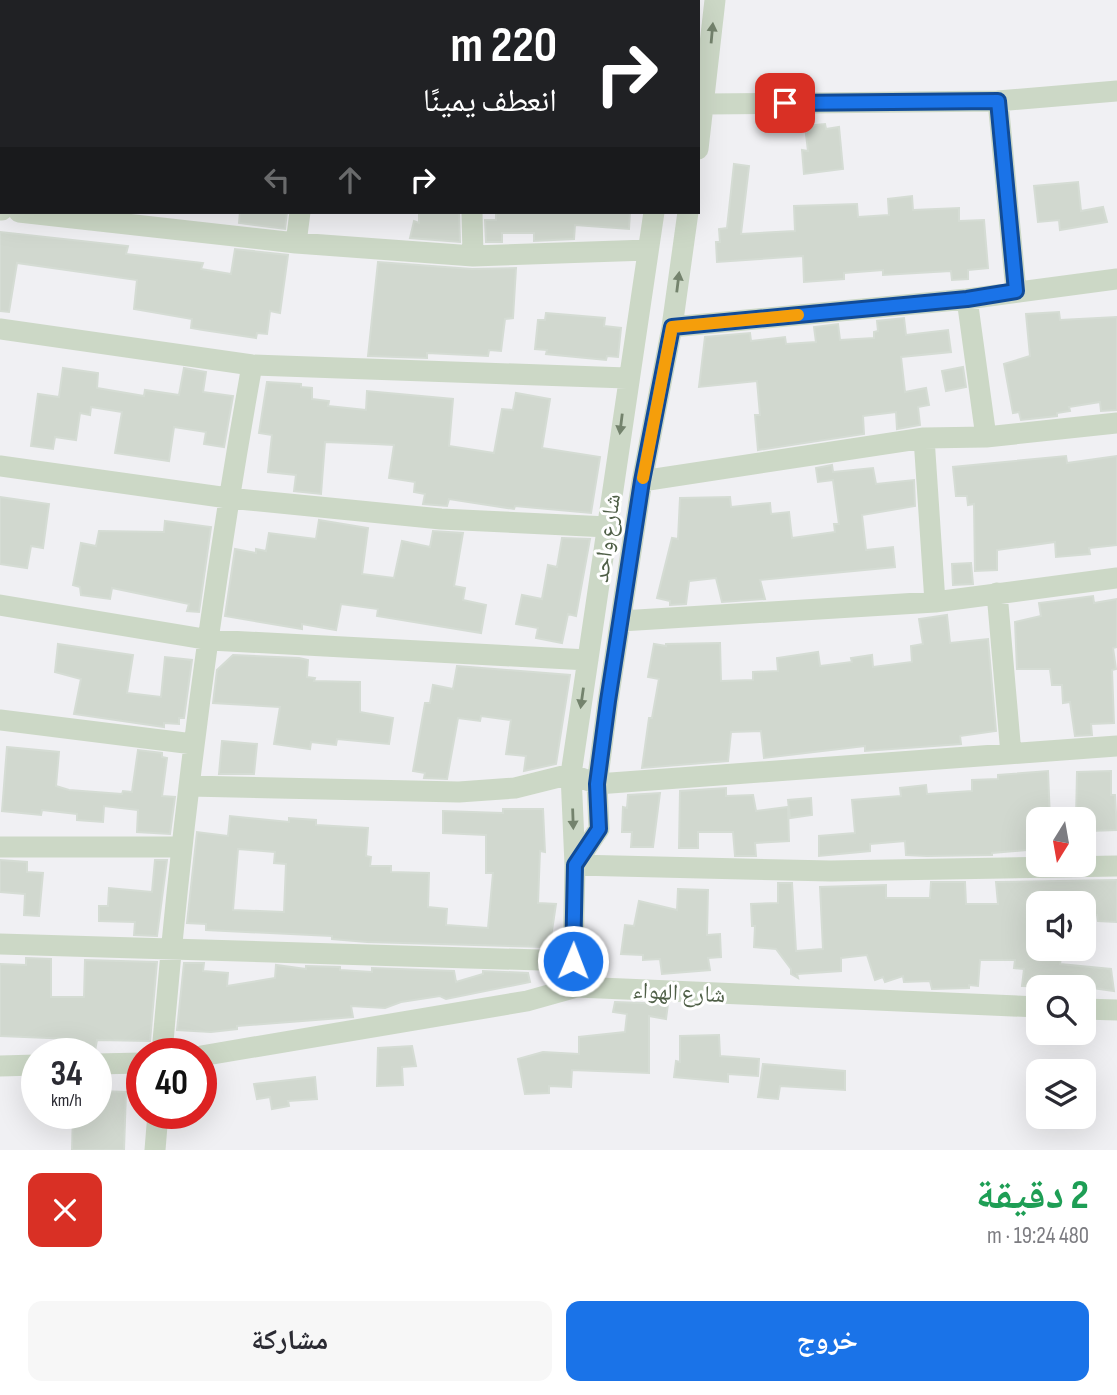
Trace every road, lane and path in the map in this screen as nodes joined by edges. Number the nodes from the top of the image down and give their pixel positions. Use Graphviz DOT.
graph roads {
  1 [pos="715,0"];
  2 [pos="1117,91"];
  3 [pos="998,101"];
  4 [pos="705,104"];
  5 [pos="700,136"];
  6 [pos="37,214"];
  7 [pos="300,214"];
  8 [pos="472,214"];
  9 [pos="654,214"];
  10 [pos="688,214"];
  11 [pos="296,243"];
  12 [pos="648,250"];
  13 [pos="473,256"];
  14 [pos="1117,279"];
  15 [pos="1016,291"];
  16 [pos="967,299"];
  17 [pos="672,327"];
  18 [pos="0,329"];
  19 [pos="252,365"];
  20 [pos="627,378"];
  21 [pos="1117,423"];
  22 [pos="986,437"];
  23 [pos="924,438"];
  24 [pos="0,466"];
  25 [pos="642,481"];
  26 [pos="228,498"];
  27 [pos="608,527"];
  28 [pos="1117,578"];
  29 [pos="997,593"];
  30 [pos="935,602"];
  31 [pos="0,605"];
  32 [pos="621,621"];
  33 [pos="210,640"];
  34 [pos="588,660"];
  35 [pos="0,720"];
  36 [pos="193,744"];
  37 [pos="1117,746"];
  38 [pos="1011,754"];
  39 [pos="571,774"];
  40 [pos="597,784"];
  41 [pos="189,786"];
  42 [pos="0,846"];
  43 [pos="181,848"];
  44 [pos="575,865"];
  45 [pos="1117,866"];
  46 [pos="0,944"];
  47 [pos="171,950"];
  48 [pos="573,961"];
  49 [pos="577,988"];
  50 [pos="1026,1007"];
  51 [pos="1096,1009"];
  52 [pos="1117,1010"];
  53 [pos="163,1038"];
  54 [pos="217,1053"];
  55 [pos="21,1065"];
  56 [pos="0,1066"];
  57 [pos="157,1129"];
  58 [pos="155,1150"];
  4 -- 1 [label="street, one-way"];
  2 -- 3 [label="street"];
  3 -- 4 [label="street"];
  3 -- 15 [label="street"];
  4 -- 5 [label="street"];
  6 -- 11 [label="street"];
  7 -- 11 [label="street"];
  8 -- 13 [label="street"];
  9 -- 12 [label="street, شارع واحد"];
  17 -- 10 [label="street, شارع واحد, one-way"];
  11 -- 13 [label="street"];
  12 -- 13 [label="street"];
  12 -- 20 [label="street, شارع واحد"];
  14 -- 15 [label="street"];
  15 -- 16 [label="street"];
  16 -- 17 [label="street"];
  16 -- 22 [label="street"];
  17 -- 25 [label="street, شارع واحد"];
  18 -- 19 [label="street"];
  19 -- 20 [label="street"];
  19 -- 26 [label="street"];
  20 -- 27 [label="street, شارع واحد, one-way"];
  21 -- 22 [label="street"];
  22 -- 23 [label="street"];
  23 -- 25 [label="street"];
  23 -- 30 [label="street"];
  24 -- 26 [label="street"];
  25 -- 32 [label="street, شارع واحد"];
  26 -- 27 [label="street"];
  26 -- 33 [label="street"];
  27 -- 34 [label="street, شارع واحد"];
  28 -- 29 [label="street"];
  29 -- 30 [label="street"];
  29 -- 38 [label="street"];
  30 -- 32 [label="street"];
  31 -- 33 [label="street"];
  32 -- 40 [label="street, شارع واحد"];
  33 -- 34 [label="street"];
  33 -- 36 [label="street"];
  34 -- 39 [label="street, شارع واحد, one-way"];
  35 -- 36 [label="street"];
  36 -- 41 [label="street"];
  37 -- 38 [label="street"];
  38 -- 40 [label="street"];
  39 -- 40 [label="street"];
  39 -- 41 [label="street"];
  39 -- 44 [label="street, شارع واحد, one-way"];
  40 -- 44 [label="street, شارع واحد"];
  41 -- 43 [label="street"];
  42 -- 43 [label="street"];
  43 -- 47 [label="street"];
  44 -- 45 [label="street"];
  44 -- 48 [label="street, شارع واحد"];
  46 -- 47 [label="street"];
  47 -- 48 [label="street"];
  47 -- 53 [label="street"];
  48 -- 49 [label="street, شارع واحد"];
  49 -- 50 [label="street, شارع الهواء"];
  49 -- 54 [label="street, شارع الهواء"];
  51 -- 52 [label="street"];
  55 -- 56 [label="street"];
  57 -- 58 [label="street"];
}
